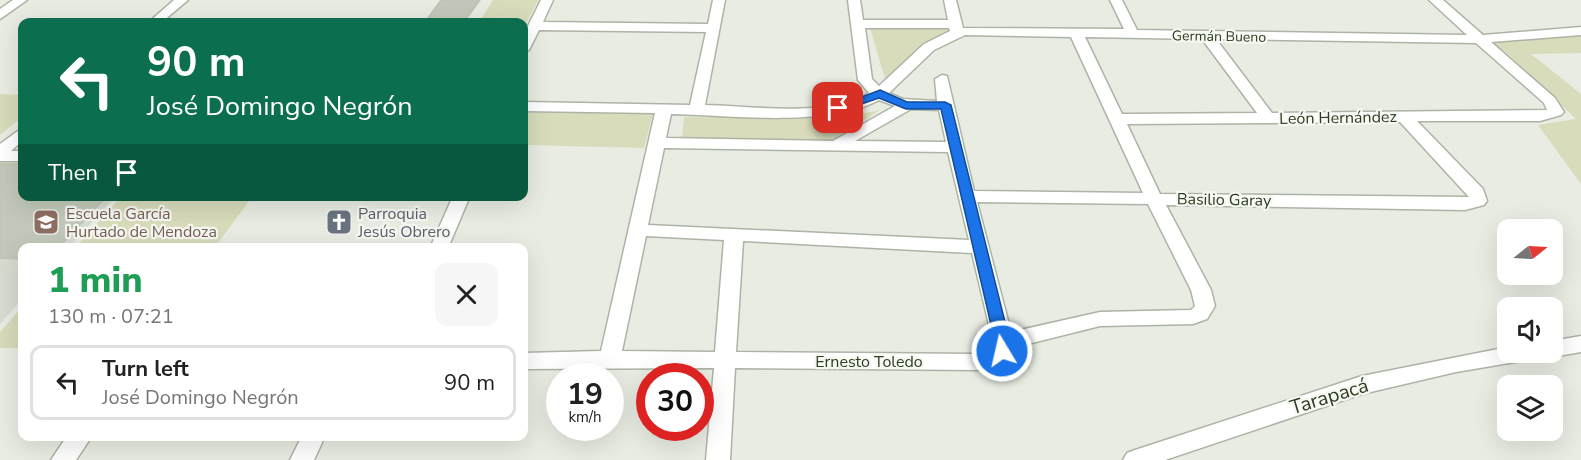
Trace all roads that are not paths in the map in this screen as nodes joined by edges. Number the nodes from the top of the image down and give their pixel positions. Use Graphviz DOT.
graph roads {
  1 [pos="21,0"];
  2 [pos="182,0"];
  3 [pos="547,0"];
  4 [pos="719,0"];
  5 [pos="854,0"];
  6 [pos="950,0"];
  7 [pos="1116,0"];
  8 [pos="1435,0"];
  9 [pos="0,15"];
  10 [pos="160,18"];
  11 [pos="856,24"];
  12 [pos="534,26"];
  13 [pos="713,28"];
  14 [pos="956,28"];
  15 [pos="1581,31"];
  16 [pos="1077,34"];
  17 [pos="1133,35"];
  18 [pos="1207,36"];
  19 [pos="528,39"];
  20 [pos="1479,39"];
  21 [pos="942,79"];
  22 [pos="880,94"];
  23 [pos="945,105"];
  24 [pos="528,106"];
  25 [pos="906,106"];
  26 [pos="664,109"];
  27 [pos="697,110"];
  28 [pos="1402,115"];
  29 [pos="1268,118"];
  30 [pos="1119,119"];
  31 [pos="18,137"];
  32 [pos="657,142"];
  33 [pos="838,144"];
  34 [pos="958,147"];
  35 [pos="0,154"];
  36 [pos="18,156"];
  37 [pos="969,196"];
  38 [pos="1153,197"];
  39 [pos="460,201"];
  40 [pos="638,230"];
  41 [pos="734,234"];
  42 [pos="441,243"];
  43 [pos="980,247"];
  44 [pos="1003,342"];
  45 [pos="1581,344"];
  46 [pos="1563,346"];
  47 [pos="1497,357"];
  48 [pos="610,359"];
  49 [pos="724,360"];
  50 [pos="528,361"];
  51 [pos="77,441"];
  52 [pos="312,441"];
  53 [pos="63,460"];
  54 [pos="302,460"];
  55 [pos="718,460"];
  56 [pos="1135,460"];
  1 -- 9 [label="street"];
  2 -- 10 [label="street"];
  3 -- 12 [label="street"];
  4 -- 13 [label="street"];
  5 -- 11 [label="street"];
  6 -- 14 [label="street"];
  7 -- 17 [label="street"];
  8 -- 20 [label="street"];
  11 -- 14 [label="street, Germán Bueno"];
  11 -- 22 [label="street"];
  12 -- 13 [label="street"];
  12 -- 19 [label="street"];
  13 -- 27 [label="street"];
  14 -- 16 [label="street, Germán Bueno"];
  14 -- 22 [label="street, Germán Bueno"];
  15 -- 20 [label="street, Germán Bueno"];
  16 -- 17 [label="street, Germán Bueno"];
  16 -- 30 [label="street"];
  17 -- 18 [label="street, Germán Bueno"];
  18 -- 20 [label="street, Germán Bueno"];
  18 -- 29 [label="street"];
  20 -- 28 [label="street, León Hernández"];
  21 -- 23 [label="street"];
  22 -- 25 [label="street"];
  22 -- 27 [label="street"];
  23 -- 25 [label="street"];
  23 -- 34 [label="street"];
  24 -- 26 [label="street"];
  25 -- 33 [label="street"];
  26 -- 27 [label="street"];
  26 -- 32 [label="street"];
  28 -- 29 [label="street, León Hernández"];
  28 -- 38 [label="street, Basilio Garay"];
  29 -- 30 [label="street, León Hernández"];
  30 -- 38 [label="street"];
  31 -- 35 [label="street"];
  32 -- 33 [label="street"];
  32 -- 40 [label="street"];
  33 -- 34 [label="street"];
  34 -- 37 [label="street"];
  35 -- 36 [label="street"];
  37 -- 38 [label="street, Basilio Garay"];
  37 -- 43 [label="street"];
  38 -- 44 [label="street"];
  39 -- 42 [label="street"];
  40 -- 41 [label="street"];
  40 -- 48 [label="street"];
  41 -- 43 [label="street"];
  41 -- 49 [label="street"];
  43 -- 44 [label="street"];
  44 -- 49 [label="street, Ernesto Toledo"];
  45 -- 46 [label="street"];
  47 -- 56 [label="street, Tarapacá"];
  48 -- 49 [label="street, Ernesto Toledo"];
  48 -- 50 [label="street, Ernesto Toledo"];
  49 -- 55 [label="street"];
  51 -- 53 [label="street"];
  52 -- 54 [label="street"];
}
